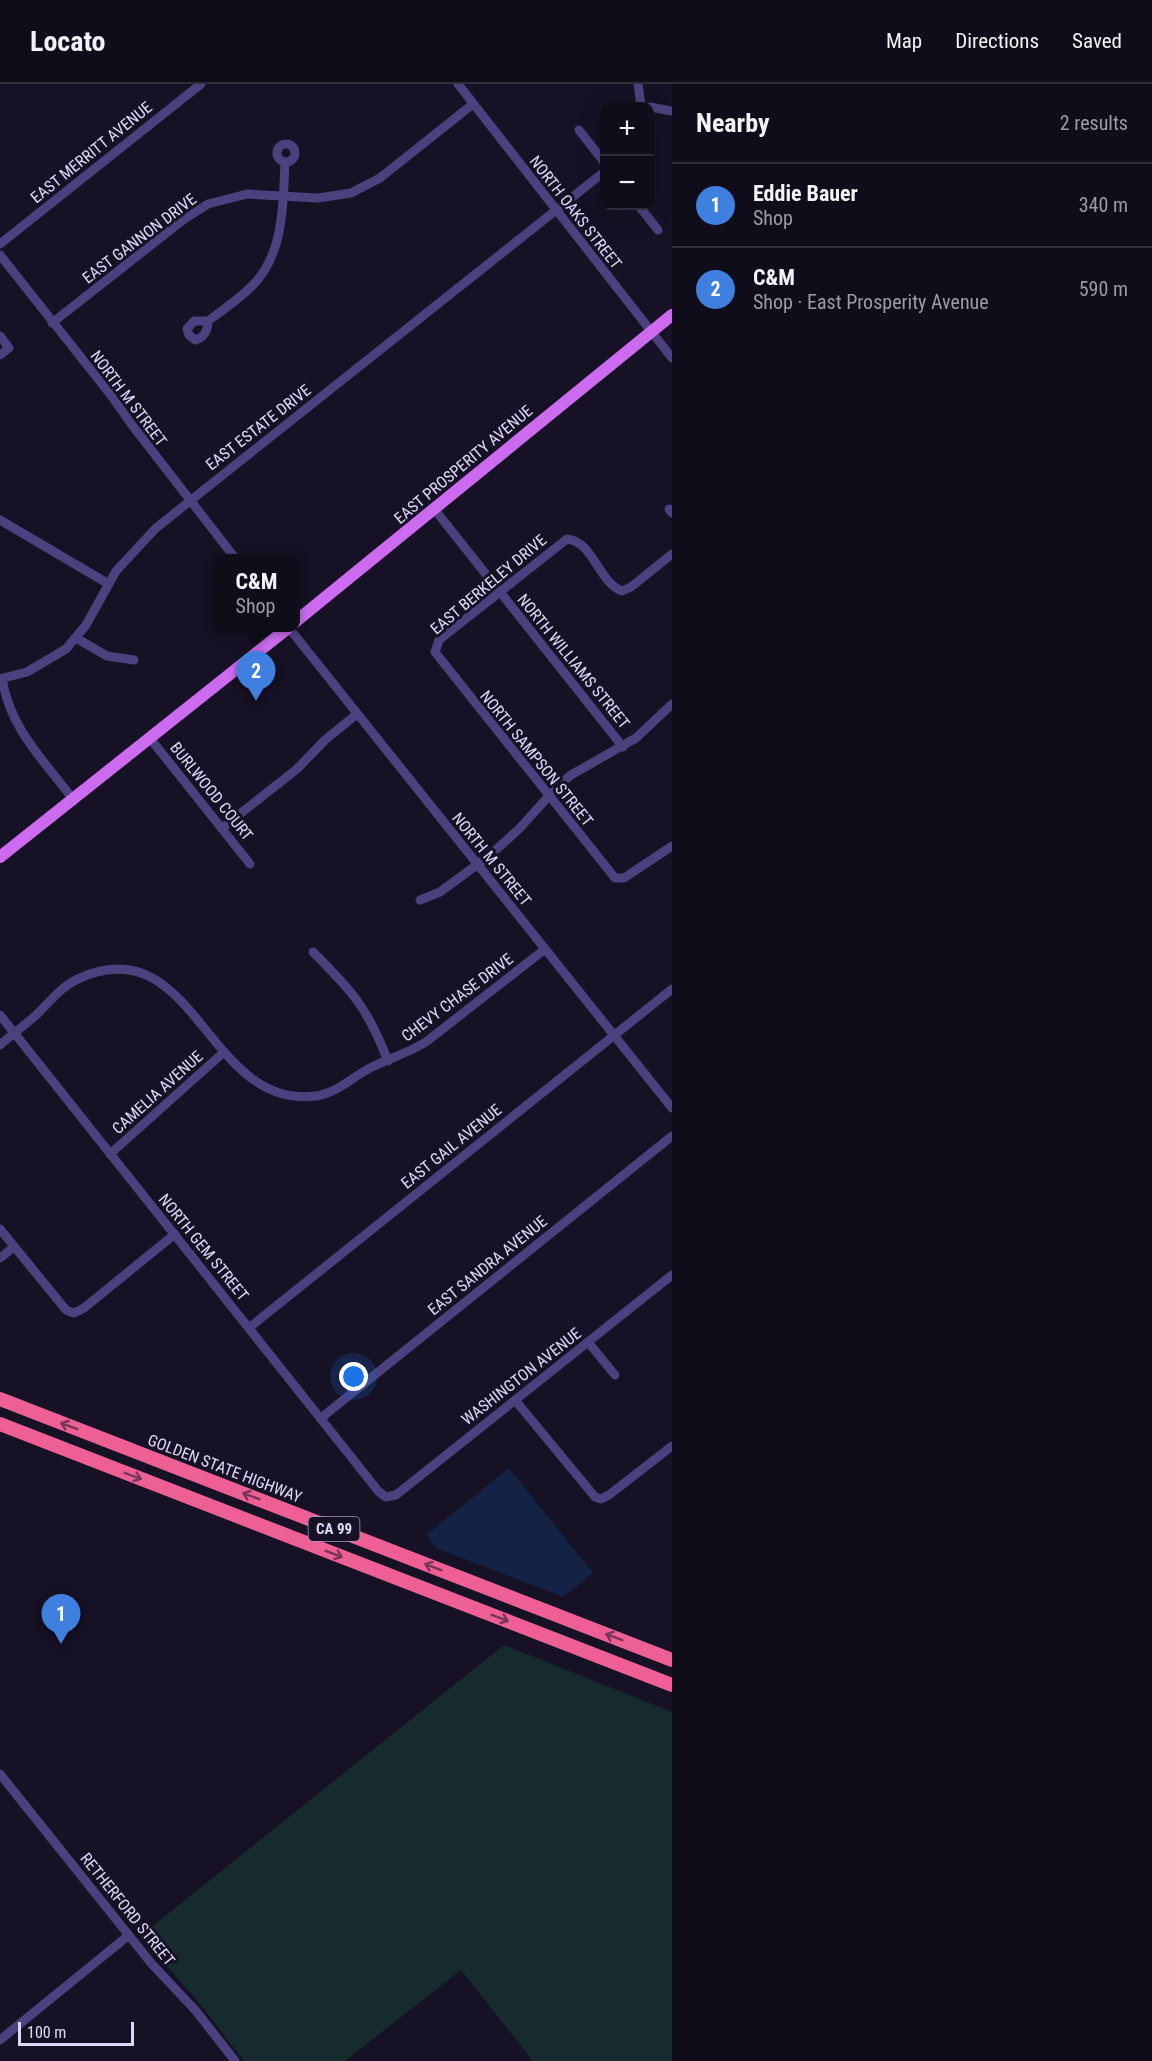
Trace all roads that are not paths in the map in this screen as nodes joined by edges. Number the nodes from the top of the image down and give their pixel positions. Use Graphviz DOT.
graph roads {
  1 [pos="201,84"];
  2 [pos="458,84"];
  3 [pos="638,84"];
  4 [pos="189,88"];
  5 [pos="644,102"];
  6 [pos="473,104"];
  7 [pos="654,108"];
  8 [pos="672,111"];
  9 [pos="579,130"];
  10 [pos="600,157"];
  11 [pos="285,163"];
  12 [pos="600,175"];
  13 [pos="283,196"];
  14 [pos="556,210"];
  15 [pos="642,210"];
  16 [pos="658,230"];
  17 [pos="0,244"];
  18 [pos="0,255"];
  19 [pos="672,315"];
  20 [pos="208,321"];
  21 [pos="52,323"];
  22 [pos="652,333"];
  23 [pos="0,336"];
  24 [pos="0,355"];
  25 [pos="672,358"];
  26 [pos="190,500"];
  27 [pos="435,510"];
  28 [pos="0,520"];
  29 [pos="232,554"];
  30 [pos="672,554"];
  31 [pos="107,583"];
  32 [pos="500,592"];
  33 [pos="300,618"];
  34 [pos="282,632"];
  35 [pos="292,632"];
  36 [pos="76,638"];
  37 [pos="435,652"];
  38 [pos="134,660"];
  39 [pos="1,679"];
  40 [pos="672,704"];
  41 [pos="357,714"];
  42 [pos="149,737"];
  43 [pos="623,747"];
  44 [pos="548,796"];
  45 [pos="72,798"];
  46 [pos="222,828"];
  47 [pos="672,846"];
  48 [pos="0,856"];
  49 [pos="250,864"];
  50 [pos="477,864"];
  51 [pos="420,900"];
  52 [pos="545,949"];
  53 [pos="313,952"];
  54 [pos="672,989"];
  55 [pos="0,1015"];
  56 [pos="14,1033"];
  57 [pos="615,1035"];
  58 [pos="0,1045"];
  59 [pos="224,1053"];
  60 [pos="388,1061"];
  61 [pos="672,1108"];
  62 [pos="672,1136"];
  63 [pos="110,1154"];
  64 [pos="0,1228"];
  65 [pos="175,1234"];
  66 [pos="14,1247"];
  67 [pos="0,1258"];
  68 [pos="668,1278"];
  69 [pos="672,1290"];
  70 [pos="250,1327"];
  71 [pos="588,1342"];
  72 [pos="615,1375"];
  73 [pos="0,1399"];
  74 [pos="515,1400"];
  75 [pos="321,1418"];
  76 [pos="0,1424"];
  77 [pos="672,1446"];
  78 [pos="386,1497"];
  79 [pos="672,1660"];
  80 [pos="672,1685"];
  81 [pos="0,1774"];
  82 [pos="129,1935"];
  83 [pos="0,2040"];
  84 [pos="235,2061"];
  1 -- 4 [label="street, EAST MERRITT AVENUE"];
  2 -- 6 [label="street, NORTH OAKS STREET"];
  3 -- 5 [label="street"];
  4 -- 17 [label="street, EAST MERRITT AVENUE"];
  6 -- 13 [label="street, EAST GANNON DRIVE"];
  6 -- 14 [label="street, NORTH OAKS STREET"];
  7 -- 8 [label="street"];
  9 -- 10 [label="street"];
  11 -- 13 [label="street"];
  12 -- 14 [label="street, EAST ESTATE DRIVE"];
  13 -- 20 [label="street"];
  13 -- 21 [label="street, EAST GANNON DRIVE"];
  14 -- 22 [label="street, NORTH OAKS STREET"];
  14 -- 26 [label="street, EAST ESTATE DRIVE"];
  15 -- 16 [label="street"];
  18 -- 21 [label="street, NORTH M STREET"];
  19 -- 22 [label="main road, EAST PROSPERITY AVENUE"];
  21 -- 26 [label="street, NORTH M STREET"];
  22 -- 25 [label="street, NORTH OAKS STREET"];
  22 -- 27 [label="main road, EAST PROSPERITY AVENUE"];
  23 -- 24 [label="street"];
  26 -- 29 [label="street, NORTH M STREET"];
  26 -- 31 [label="street, EAST ESTATE DRIVE"];
  27 -- 32 [label="street, NORTH WILLIAMS STREET"];
  27 -- 33 [label="main road, EAST PROSPERITY AVENUE"];
  28 -- 31 [label="street"];
  30 -- 32 [label="street, EAST BERKELEY DRIVE"];
  31 -- 36 [label="street, EAST ESTATE DRIVE"];
  32 -- 37 [label="street, EAST BERKELEY DRIVE"];
  32 -- 43 [label="street, NORTH WILLIAMS STREET"];
  34 -- 42 [label="main road"];
  35 -- 41 [label="street, NORTH M STREET"];
  36 -- 38 [label="street"];
  36 -- 39 [label="street, EAST ESTATE DRIVE"];
  37 -- 44 [label="street, NORTH SAMPSON STREET"];
  39 -- 45 [label="street"];
  40 -- 43 [label="street"];
  41 -- 46 [label="street"];
  41 -- 50 [label="street, NORTH M STREET"];
  42 -- 45 [label="main road"];
  42 -- 46 [label="street, BURLWOOD COURT"];
  43 -- 44 [label="street"];
  44 -- 47 [label="street, NORTH SAMPSON STREET"];
  44 -- 50 [label="street"];
  45 -- 48 [label="main road"];
  46 -- 49 [label="street, BURLWOOD COURT"];
  50 -- 51 [label="street"];
  50 -- 52 [label="street, NORTH M STREET"];
  52 -- 57 [label="street, NORTH M STREET"];
  52 -- 60 [label="street, CHEVY CHASE DRIVE"];
  53 -- 60 [label="street"];
  54 -- 57 [label="street, EAST GAIL AVENUE"];
  55 -- 56 [label="street, NORTH GEM STREET"];
  56 -- 58 [label="street, CHEVY CHASE DRIVE"];
  56 -- 59 [label="street, CHEVY CHASE DRIVE"];
  56 -- 63 [label="street, NORTH GEM STREET"];
  57 -- 61 [label="street, NORTH M STREET"];
  57 -- 70 [label="street, EAST GAIL AVENUE"];
  59 -- 60 [label="street, CHEVY CHASE DRIVE"];
  59 -- 63 [label="street, CAMELIA AVENUE"];
  62 -- 75 [label="street, EAST SANDRA AVENUE"];
  63 -- 65 [label="street, NORTH GEM STREET"];
  64 -- 66 [label="street"];
  65 -- 66 [label="street"];
  65 -- 70 [label="street, NORTH GEM STREET"];
  66 -- 67 [label="street"];
  68 -- 69 [label="street"];
  68 -- 71 [label="street, WASHINGTON AVENUE"];
  70 -- 75 [label="street, NORTH GEM STREET"];
  71 -- 72 [label="street"];
  71 -- 74 [label="street, WASHINGTON AVENUE"];
  79 -- 73 [label="highway, GOLDEN STATE HIGHWAY / CA 99, one-way"];
  74 -- 77 [label="street"];
  74 -- 78 [label="street, WASHINGTON AVENUE"];
  75 -- 78 [label="street, NORTH GEM STREET"];
  76 -- 80 [label="highway, CA 99, one-way"];
  81 -- 82 [label="street, RETHERFORD STREET"];
  82 -- 83 [label="street"];
  82 -- 84 [label="street, RETHERFORD STREET"];
}
